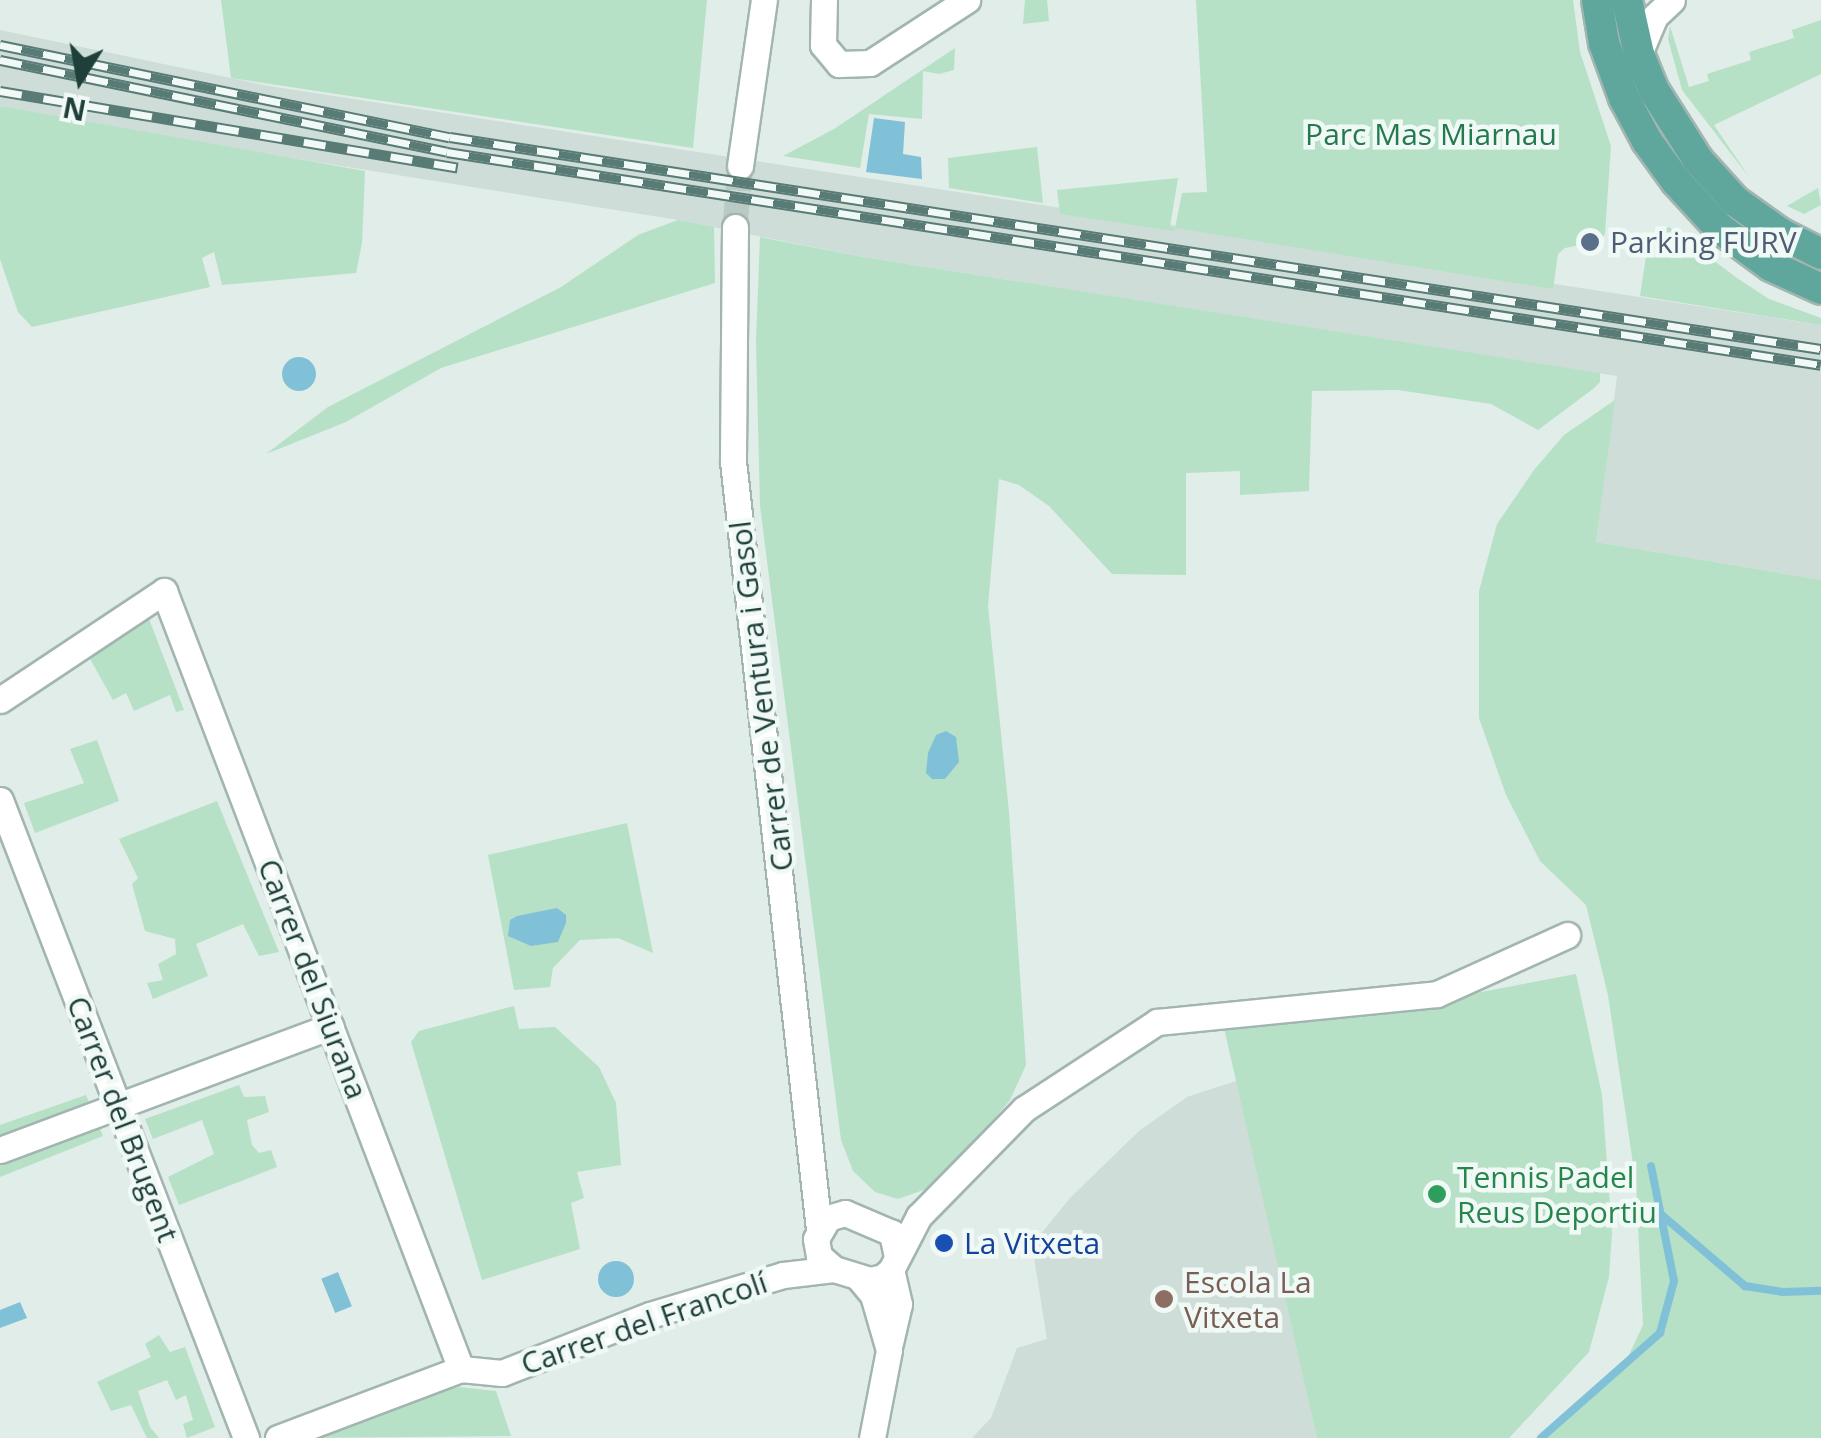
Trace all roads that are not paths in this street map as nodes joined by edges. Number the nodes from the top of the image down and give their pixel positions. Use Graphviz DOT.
graph roads {
  1 [pos="764,0"];
  2 [pos="824,0"];
  3 [pos="967,0"];
  4 [pos="1596,0"];
  5 [pos="1627,0"];
  6 [pos="1672,0"];
  7 [pos="1638,54"];
  8 [pos="740,166"];
  9 [pos="734,227"];
  10 [pos="1821,254"];
  11 [pos="1821,289"];
  12 [pos="0,700"];
  13 [pos="0,800"];
  14 [pos="1567,935"];
  15 [pos="331,1026"];
  16 [pos="118,1104"];
  17 [pos="0,1150"];
  18 [pos="816,1164"];
  19 [pos="844,1213"];
  20 [pos="817,1238"];
  21 [pos="901,1240"];
  22 [pos="846,1273"];
  23 [pos="783,1275"];
  24 [pos="888,1350"];
  25 [pos="462,1368"];
  26 [pos="246,1438"];
  27 [pos="278,1438"];
  28 [pos="872,1438"];
  1 -- 8 [label="street"];
  2 -- 3 [label="street"];
  4 -- 11 [label="main road"];
  5 -- 7 [label="main road"];
  6 -- 7 [label="street"];
  7 -- 10 [label="main road"];
  9 -- 18 [label="street, Carrer de Ventura i Gasol"];
  12 -- 15 [label="street, Carrer del Siurana"];
  13 -- 16 [label="street, Carrer del Brugent"];
  14 -- 21 [label="street"];
  15 -- 16 [label="street"];
  15 -- 25 [label="street, Carrer del Siurana"];
  16 -- 17 [label="street"];
  16 -- 26 [label="street, Carrer del Brugent"];
  18 -- 19 [label="street, Carrer de Ventura i Gasol"];
  18 -- 20 [label="street, Carrer de Ventura i Gasol"];
  19 -- 20 [label="street, Carrer del Francolí"];
  19 -- 21 [label="street"];
  20 -- 22 [label="street"];
  20 -- 23 [label="street, Carrer del Francolí"];
  21 -- 22 [label="street, Carrer del Francolí"];
  21 -- 24 [label="street"];
  22 -- 23 [label="street, Carrer del Francolí"];
  22 -- 24 [label="street"];
  23 -- 25 [label="street, Carrer del Francolí"];
  24 -- 28 [label="street"];
  25 -- 27 [label="street, Carrer del Francolí"];
}
